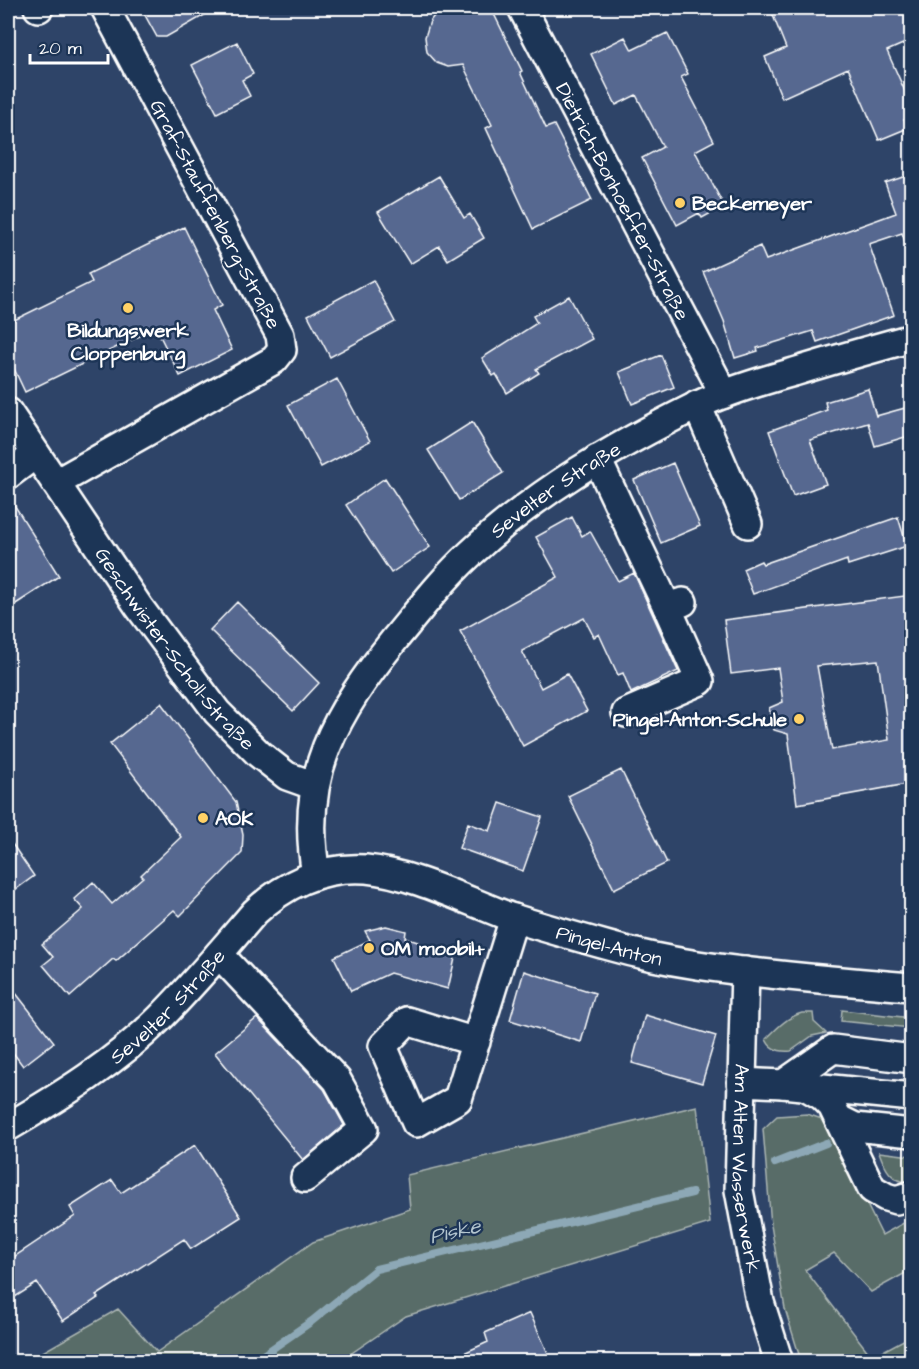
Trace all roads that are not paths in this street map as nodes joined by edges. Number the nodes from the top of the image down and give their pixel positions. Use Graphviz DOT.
graph roads {
  1 [pos="105,8"];
  2 [pos="522,8"];
  3 [pos="912,338"];
  4 [pos="724,394"];
  5 [pos="697,405"];
  6 [pos="8,412"];
  7 [pos="36,454"];
  8 [pos="597,459"];
  9 [pos="8,476"];
  10 [pos="56,483"];
  11 [pos="748,524"];
  12 [pos="626,713"];
  13 [pos="315,786"];
  14 [pos="316,874"];
  15 [pos="514,918"];
  16 [pos="219,954"];
  17 [pos="745,971"];
  18 [pos="912,987"];
  19 [pos="476,1042"];
  20 [pos="912,1059"];
  21 [pos="741,1082"];
  22 [pos="794,1085"];
  23 [pos="912,1097"];
  24 [pos="839,1119"];
  25 [pos="8,1127"];
  26 [pos="912,1133"];
  27 [pos="305,1178"];
  28 [pos="912,1196"];
  29 [pos="778,1362"];
  1 -- 10 [label="street, Graf-Stauffenberg-Straße"];
  2 -- 4 [label="street, Dietrich-Bonhoeffer-Straße"];
  3 -- 4 [label="street, Sevelter Straße"];
  4 -- 5 [label="street, Sevelter Straße"];
  5 -- 8 [label="street, Sevelter Straße"];
  5 -- 11 [label="street"];
  6 -- 7 [label="street, Geschwister-Scholl-Straße"];
  7 -- 9 [label="street"];
  7 -- 10 [label="street, Geschwister-Scholl-Straße"];
  8 -- 12 [label="street"];
  8 -- 13 [label="street, Sevelter Straße"];
  10 -- 13 [label="street, Geschwister-Scholl-Straße"];
  13 -- 14 [label="street"];
  14 -- 15 [label="street, Pingel-Anton"];
  14 -- 16 [label="street, Sevelter Straße"];
  15 -- 17 [label="street, Pingel-Anton"];
  15 -- 19 [label="street"];
  16 -- 25 [label="street, Sevelter Straße"];
  16 -- 27 [label="street"];
  17 -- 18 [label="street, Pingel-Anton"];
  17 -- 21 [label="street, Am Alten Wasserwerk"];
  20 -- 22 [label="street"];
  21 -- 22 [label="street"];
  21 -- 29 [label="street, Am Alten Wasserwerk"];
  22 -- 23 [label="street"];
  22 -- 24 [label="street"];
  24 -- 26 [label="street"];
  24 -- 28 [label="street"];
}
